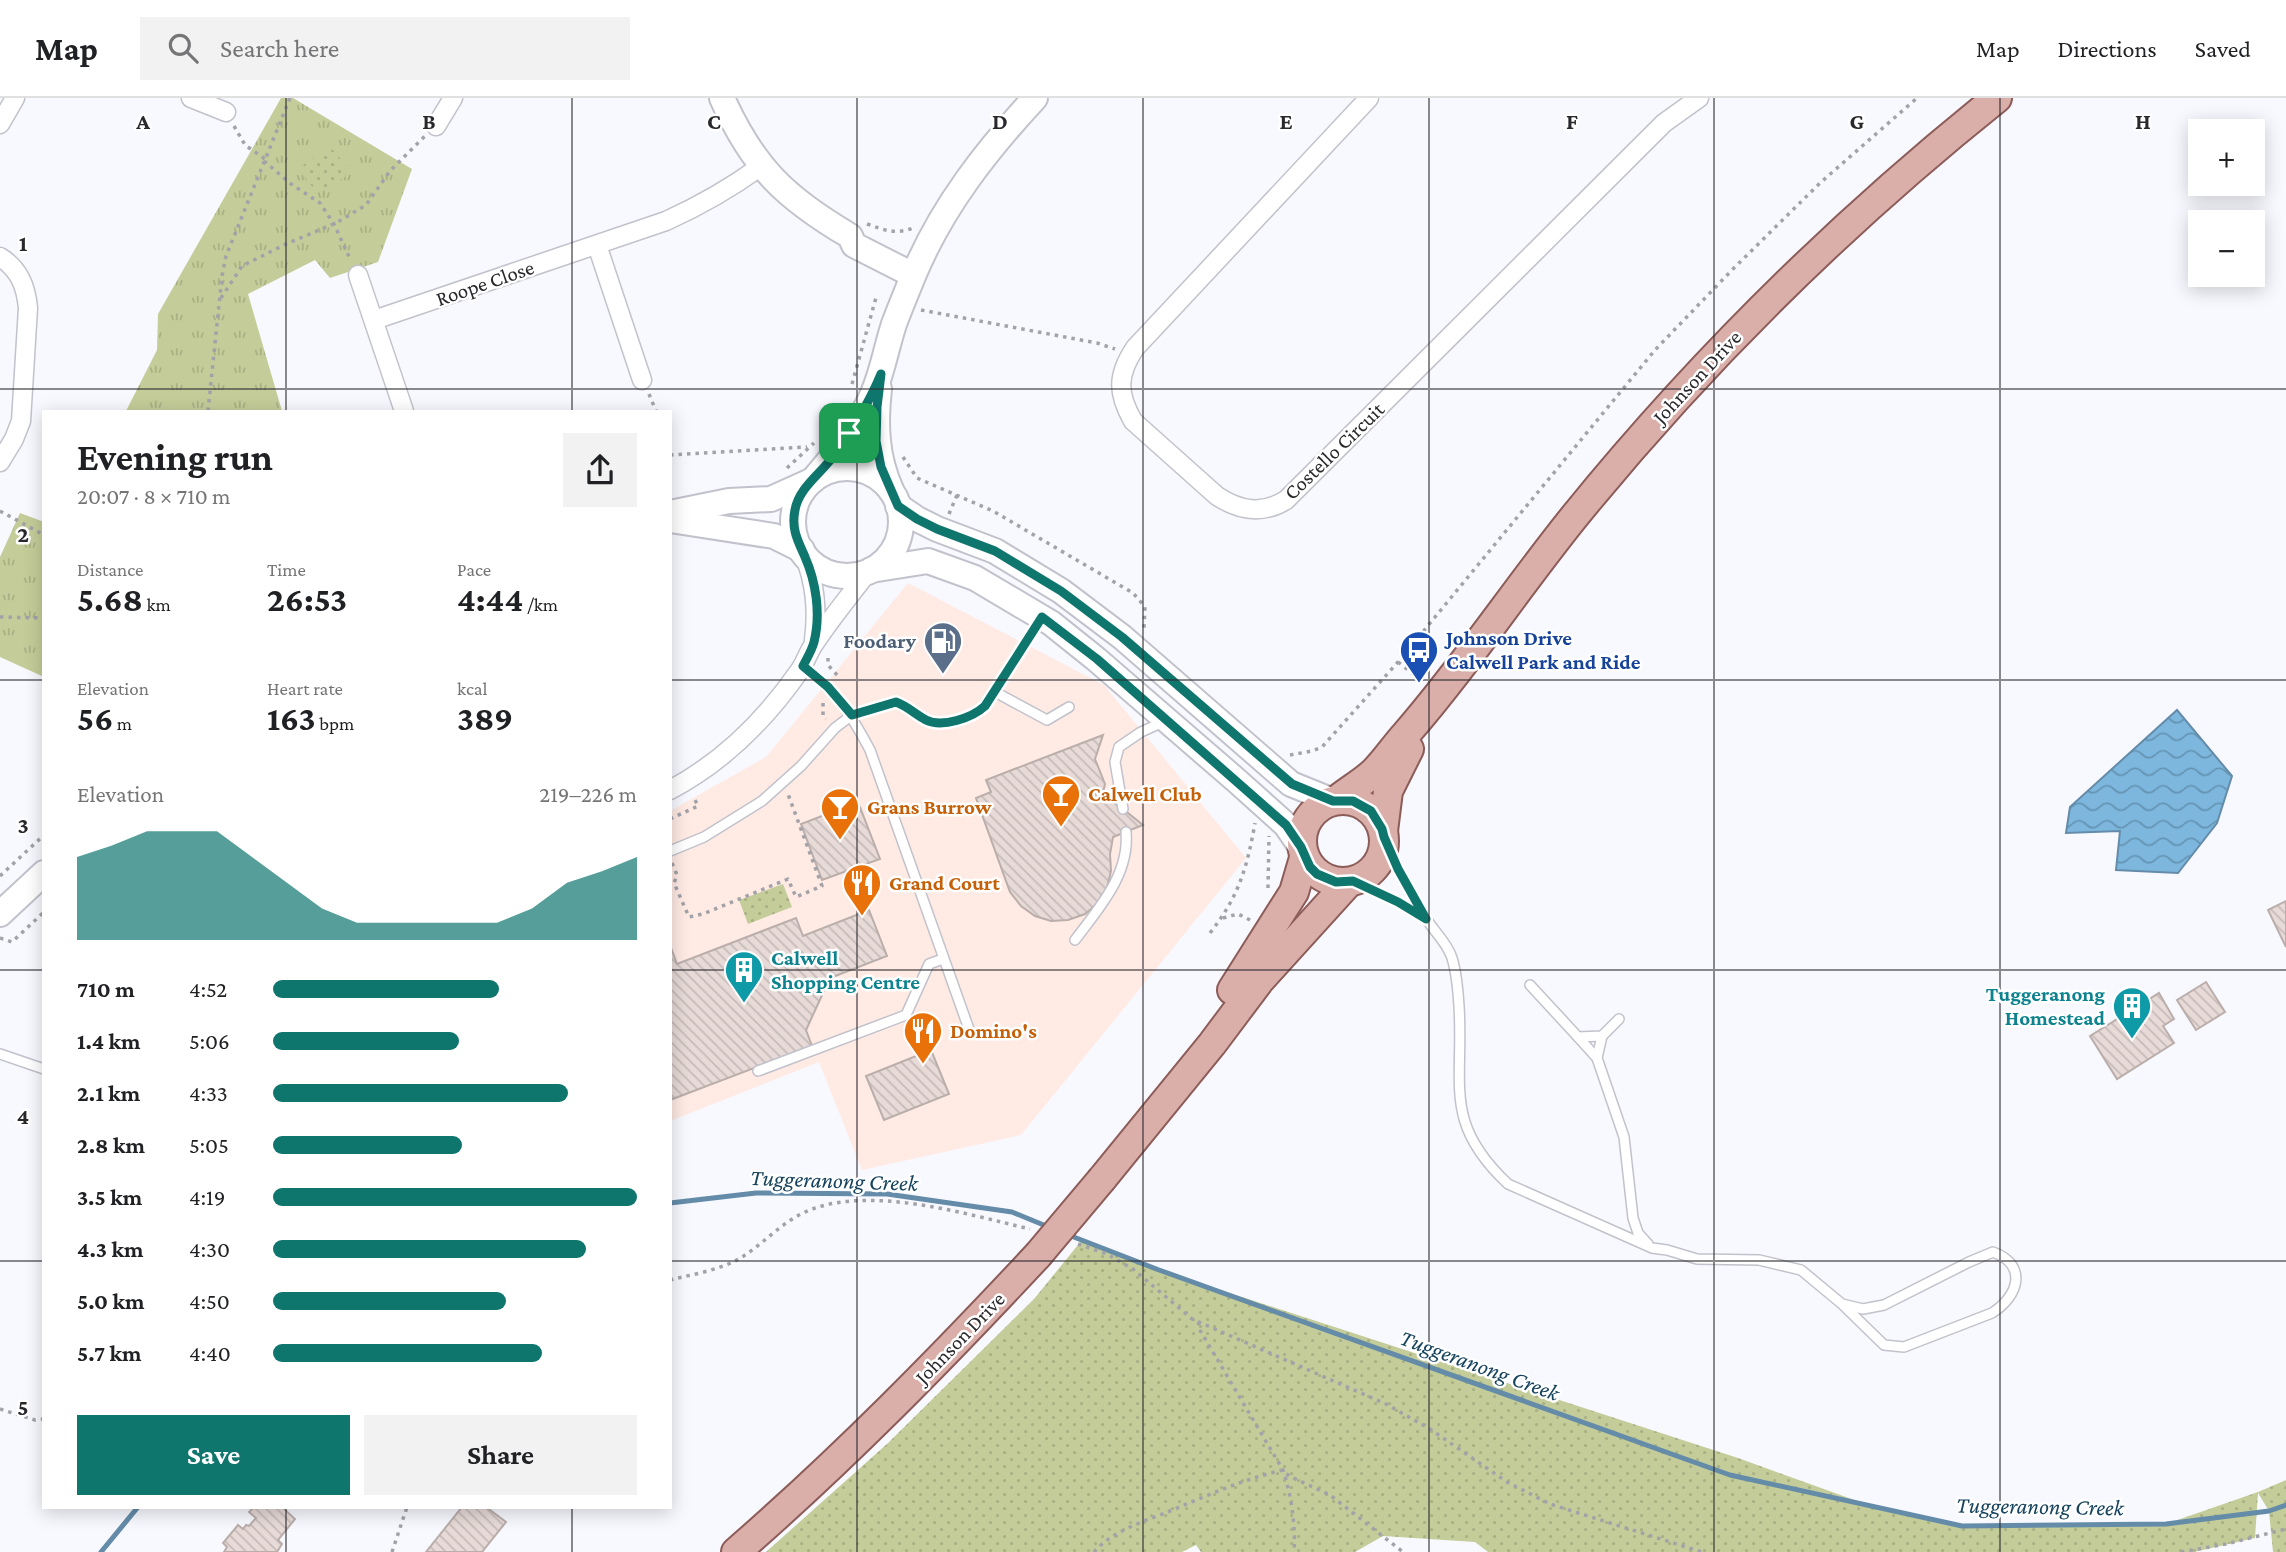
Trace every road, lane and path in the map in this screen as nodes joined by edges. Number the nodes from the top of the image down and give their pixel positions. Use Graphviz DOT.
graph roads {
  1 [pos="15,98"];
  2 [pos="191,98"];
  3 [pos="290,98"];
  4 [pos="453,98"];
  5 [pos="722,98"];
  6 [pos="1035,98"];
  7 [pos="1368,98"];
  8 [pos="1699,98"];
  9 [pos="1917,98"];
  10 [pos="1997,98"];
  11 [pos="226,113"];
  12 [pos="0,124"];
  13 [pos="436,127"];
  14 [pos="265,160"];
  15 [pos="761,166"];
  16 [pos="921,220"];
  17 [pos="334,224"];
  18 [pos="856,229"];
  19 [pos="597,245"];
  20 [pos="0,257"];
  21 [pos="917,267"];
  22 [pos="358,275"];
  23 [pos="877,294"];
  24 [pos="219,300"];
  25 [pos="919,309"];
  26 [pos="374,320"];
  27 [pos="1131,355"];
  28 [pos="881,374"];
  29 [pos="642,380"];
  30 [pos="849,393"];
  31 [pos="208,410"];
  32 [pos="404,410"];
  33 [pos="672,455"];
  34 [pos="902,457"];
  35 [pos="0,461"];
  36 [pos="780,474"];
  37 [pos="813,480"];
  38 [pos="895,498"];
  39 [pos="0,511"];
  40 [pos="672,513"];
  41 [pos="672,520"];
  42 [pos="42,534"];
  43 [pos="803,552"];
  44 [pos="869,571"];
  45 [pos="0,617"];
  46 [pos="1042,617"];
  47 [pos="42,618"];
  48 [pos="1144,629"];
  49 [pos="814,643"];
  50 [pos="827,657"];
  51 [pos="1398,662"];
  52 [pos="803,666"];
  53 [pos="838,676"];
  54 [pos="1431,689"];
  55 [pos="995,692"];
  56 [pos="819,697"];
  57 [pos="1069,707"];
  58 [pos="852,715"];
  59 [pos="1166,721"];
  60 [pos="835,728"];
  61 [pos="1282,754"];
  62 [pos="782,783"];
  63 [pos="672,789"];
  64 [pos="693,796"];
  65 [pos="1335,800"];
  66 [pos="1123,809"];
  67 [pos="672,819"];
  68 [pos="1262,826"];
  69 [pos="1126,832"];
  70 [pos="1269,832"];
  71 [pos="1383,834"];
  72 [pos="42,837"];
  73 [pos="672,850"];
  74 [pos="1303,853"];
  75 [pos="672,863"];
  76 [pos="42,875"];
  77 [pos="0,876"];
  78 [pos="1350,882"];
  79 [pos="1268,894"];
  80 [pos="0,914"];
  81 [pos="42,914"];
  82 [pos="1222,919"];
  83 [pos="1426,919"];
  84 [pos="1270,930"];
  85 [pos="1210,933"];
  86 [pos="0,938"];
  87 [pos="1075,940"];
  88 [pos="943,959"];
  89 [pos="1530,985"];
  90 [pos="1619,1019"];
  91 [pos="971,1032"];
  92 [pos="1602,1036"];
  93 [pos="1578,1037"];
  94 [pos="0,1054"];
  95 [pos="1597,1058"];
  96 [pos="42,1068"];
  97 [pos="758,1071"];
  98 [pos="1162,1103"];
  99 [pos="1036,1242"];
  100 [pos="1070,1242"];
  101 [pos="1652,1248"];
  102 [pos="672,1280"];
  103 [pos="1842,1304"];
  104 [pos="1199,1322"];
  105 [pos="0,1409"];
  106 [pos="42,1419"];
  107 [pos="1283,1470"];
  108 [pos="406,1509"];
  109 [pos="2286,1529"];
  110 [pos="393,1552"];
  111 [pos="736,1552"];
  112 [pos="1094,1552"];
  113 [pos="1294,1552"];
  114 [pos="1403,1552"];
  115 [pos="1702,1552"];
  116 [pos="2181,1552"];
  1 -- 12 [label="street"];
  2 -- 11 [label="street"];
  3 -- 14 [label="path"];
  4 -- 13 [label="street"];
  5 -- 15 [label="street"];
  6 -- 21 [label="street"];
  7 -- 27 [label="street, Costello Circuit"];
  8 -- 27 [label="street, Costello Circuit"];
  9 -- 51 [label="path"];
  10 -- 54 [label="main road, Johnson Drive"];
  11 -- 14 [label="path"];
  13 -- 17 [label="path"];
  14 -- 17 [label="path"];
  14 -- 24 [label="path"];
  15 -- 18 [label="street"];
  15 -- 19 [label="street, Roope Close"];
  16 -- 18 [label="path"];
  17 -- 22 [label="path"];
  17 -- 24 [label="path"];
  18 -- 21 [label="street"];
  19 -- 26 [label="street, Roope Close"];
  19 -- 29 [label="street"];
  20 -- 35 [label="street"];
  21 -- 28 [label="street"];
  22 -- 26 [label="street"];
  23 -- 30 [label="path"];
  24 -- 31 [label="path"];
  25 -- 27 [label="path"];
  26 -- 32 [label="street"];
  28 -- 37 [label="street"];
  28 -- 38 [label="street"];
  33 -- 36 [label="path"];
  34 -- 48 [label="path"];
  37 -- 38 [label="street"];
  37 -- 40 [label="street"];
  37 -- 43 [label="street"];
  38 -- 44 [label="street"];
  38 -- 65 [label="street"];
  39 -- 42 [label="path"];
  41 -- 43 [label="street"];
  43 -- 44 [label="street"];
  43 -- 49 [label="street"];
  44 -- 46 [label="street"];
  44 -- 49 [label="street"];
  45 -- 47 [label="path"];
  46 -- 55 [label="lane"];
  46 -- 59 [label="street"];
  49 -- 52 [label="street"];
  50 -- 53 [label="path"];
  51 -- 54 [label="path"];
  51 -- 61 [label="path"];
  52 -- 58 [label="lane"];
  52 -- 63 [label="street"];
  54 -- 65 [label="main road, Johnson Drive"];
  54 -- 71 [label="main road, Johnson Drive"];
  55 -- 57 [label="lane"];
  55 -- 58 [label="lane"];
  56 -- 60 [label="path"];
  58 -- 60 [label="lane"];
  58 -- 88 [label="lane"];
  59 -- 66 [label="lane"];
  59 -- 74 [label="street"];
  60 -- 62 [label="lane"];
  62 -- 73 [label="lane"];
  62 -- 75 [label="path"];
  64 -- 67 [label="path"];
  65 -- 71 [label="main road"];
  65 -- 74 [label="main road"];
  68 -- 82 [label="path"];
  69 -- 87 [label="lane"];
  70 -- 79 [label="path"];
  71 -- 78 [label="main road"];
  71 -- 83 [label="lane"];
  72 -- 77 [label="path"];
  74 -- 78 [label="main road"];
  74 -- 84 [label="main road, Johnson Drive"];
  76 -- 80 [label="street"];
  78 -- 83 [label="lane"];
  78 -- 98 [label="main road, Johnson Drive"];
  81 -- 86 [label="path"];
  82 -- 84 [label="path"];
  82 -- 85 [label="path"];
  83 -- 101 [label="lane"];
  84 -- 98 [label="main road, Johnson Drive"];
  88 -- 91 [label="lane"];
  88 -- 97 [label="lane"];
  89 -- 93 [label="lane"];
  90 -- 92 [label="lane"];
  92 -- 93 [label="lane"];
  92 -- 95 [label="lane"];
  93 -- 95 [label="lane"];
  94 -- 96 [label="lane"];
  95 -- 101 [label="lane"];
  98 -- 99 [label="main road, Johnson Drive, bridge"];
  99 -- 102 [label="path"];
  99 -- 111 [label="main road, Johnson Drive"];
  100 -- 104 [label="path"];
  101 -- 103 [label="lane"];
  103 -- 103 [label="lane"];
  104 -- 107 [label="path"];
  104 -- 115 [label="path"];
  105 -- 106 [label="path"];
  107 -- 112 [label="path"];
  107 -- 113 [label="path"];
  107 -- 114 [label="path"];
  108 -- 110 [label="path"];
  109 -- 116 [label="path"];
}
